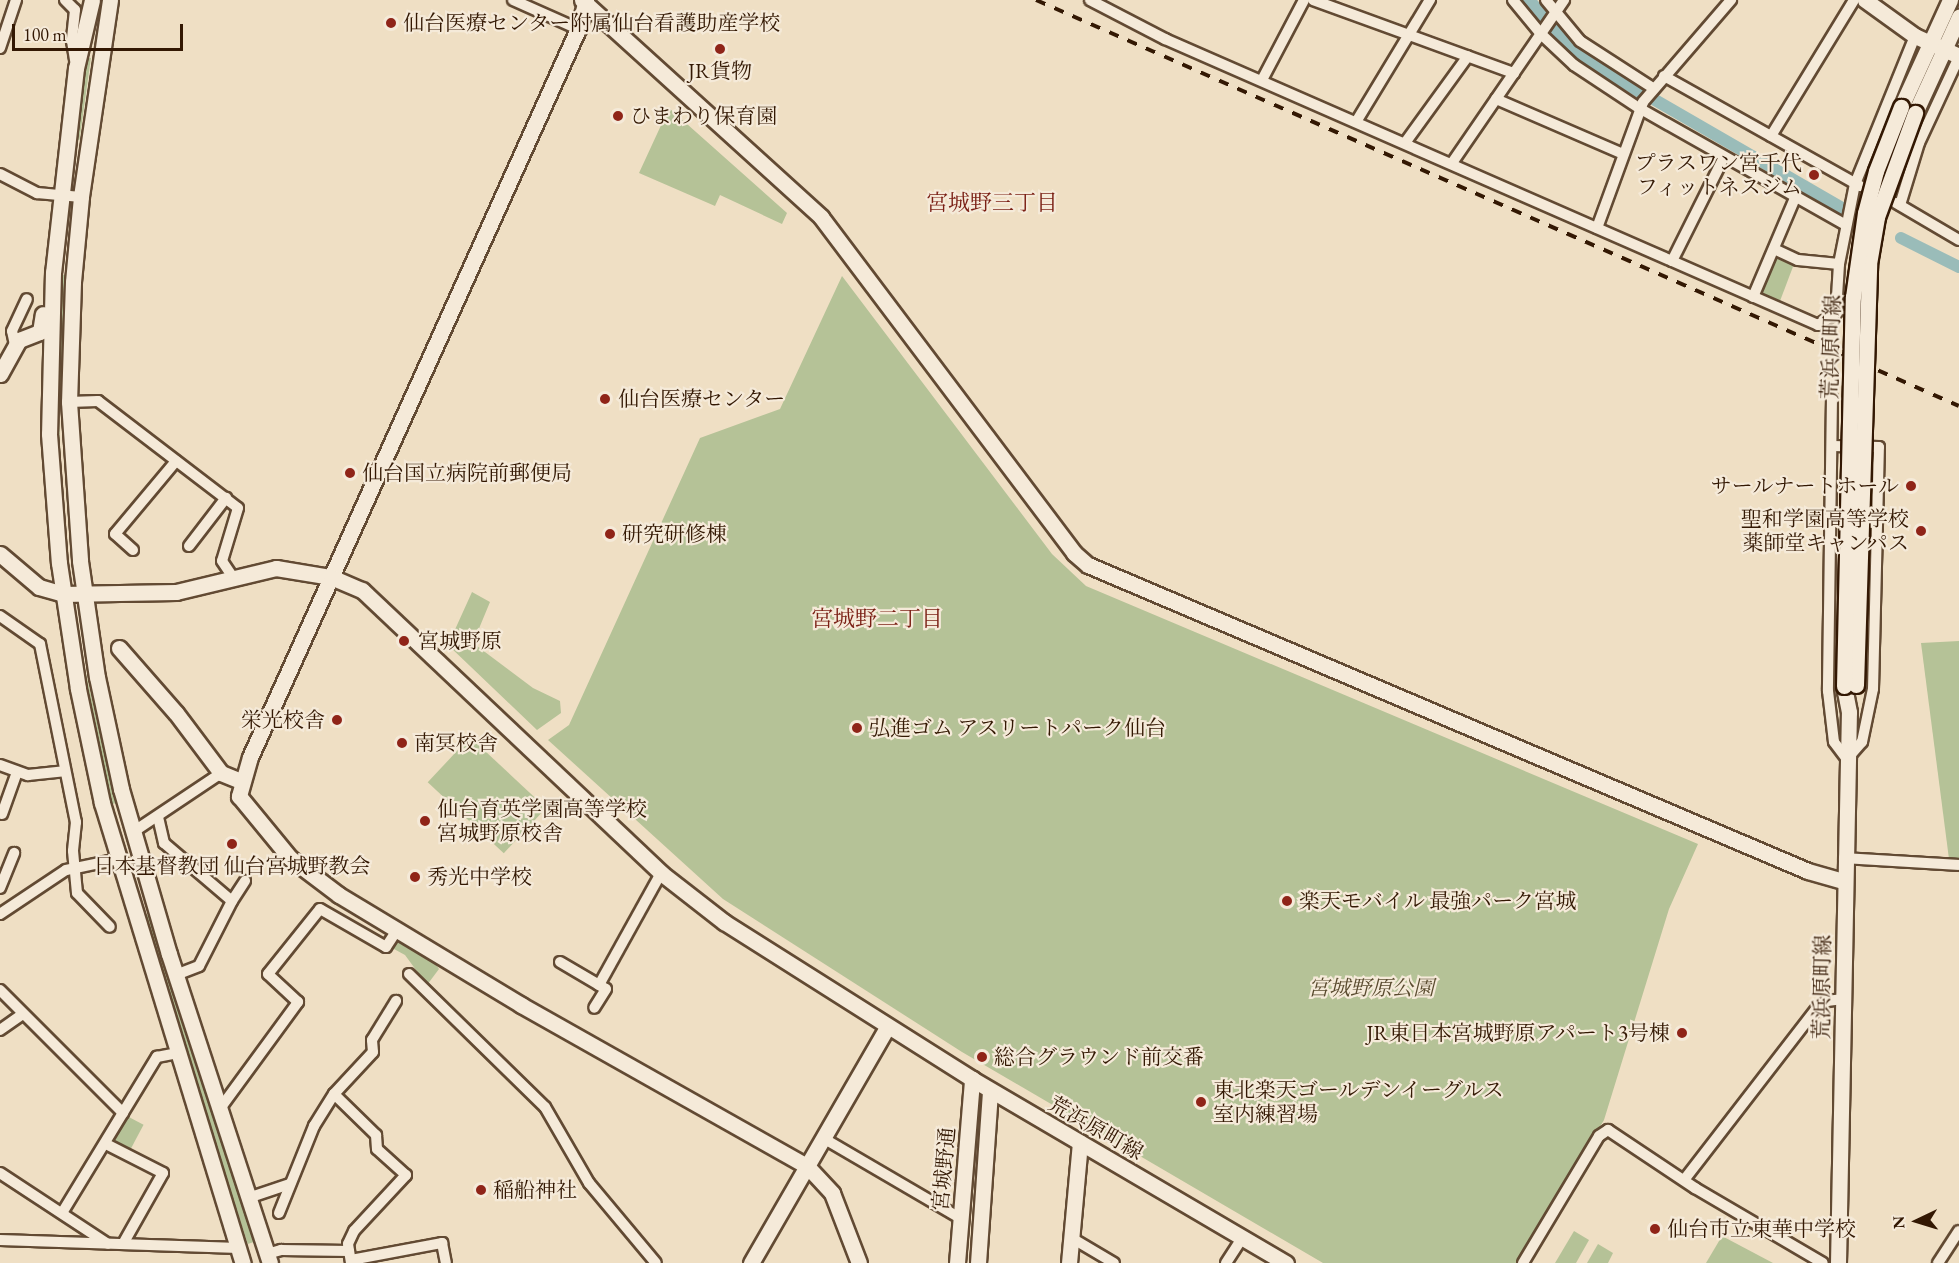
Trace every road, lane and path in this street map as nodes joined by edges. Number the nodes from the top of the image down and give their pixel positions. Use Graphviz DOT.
graph roads {
  1 [pos="16,0"];
  2 [pos="65,0"];
  3 [pos="92,0"];
  4 [pos="110,0"];
  5 [pos="513,0"];
  6 [pos="1090,0"];
  7 [pos="1304,0"];
  8 [pos="1313,0"];
  9 [pos="1430,0"];
  10 [pos="1513,0"];
  11 [pos="1546,0"];
  12 [pos="1564,0"];
  13 [pos="1731,0"];
  14 [pos="1854,0"];
  15 [pos="1865,0"];
  16 [pos="1950,0"];
  17 [pos="584,1"];
  18 [pos="1959,17"];
  19 [pos="1548,22"];
  20 [pos="578,29"];
  21 [pos="1408,35"];
  22 [pos="1922,39"];
  23 [pos="0,48"];
  24 [pos="1954,55"];
  25 [pos="1468,56"];
  26 [pos="76,67"];
  27 [pos="1514,73"];
  28 [pos="1665,76"];
  29 [pos="1263,80"];
  30 [pos="1653,88"];
  31 [pos="1496,99"];
  32 [pos="1639,108"];
  33 [pos="1908,110"];
  34 [pos="1356,122"];
  35 [pos="1771,136"];
  36 [pos="1405,143"];
  37 [pos="1622,153"];
  38 [pos="1724,157"];
  39 [pos="1452,163"];
  40 [pos="0,174"];
  41 [pos="1857,185"];
  42 [pos="60,195"];
  43 [pos="81,197"];
  44 [pos="1795,198"];
  45 [pos="1846,225"];
  46 [pos="1597,228"];
  47 [pos="1959,240"];
  48 [pos="1774,249"];
  49 [pos="1672,261"];
  50 [pos="1839,264"];
  51 [pos="53,272"];
  52 [pos="1753,297"];
  53 [pos="27,299"];
  54 [pos="15,345"];
  55 [pos="0,374"];
  56 [pos="1832,397"];
  57 [pos="69,402"];
  58 [pos="49,434"];
  59 [pos="1833,446"];
  60 [pos="176,461"];
  61 [pos="225,498"];
  62 [pos="189,546"];
  63 [pos="133,550"];
  64 [pos="0,554"];
  65 [pos="232,576"];
  66 [pos="331,577"];
  67 [pos="84,593"];
  68 [pos="63,594"];
  69 [pos="0,616"];
  70 [pos="119,648"];
  71 [pos="1847,759"];
  72 [pos="0,765"];
  73 [pos="64,771"];
  74 [pos="17,772"];
  75 [pos="221,773"];
  76 [pos="240,781"];
  77 [pos="2,814"];
  78 [pos="158,817"];
  79 [pos="133,832"];
  80 [pos="14,853"];
  81 [pos="1844,858"];
  82 [pos="118,859"];
  83 [pos="1959,865"];
  84 [pos="74,868"];
  85 [pos="661,873"];
  86 [pos="245,881"];
  87 [pos="1844,881"];
  88 [pos="0,888"];
  89 [pos="232,901"];
  90 [pos="0,913"];
  91 [pos="110,927"];
  92 [pos="397,930"];
  93 [pos="560,963"];
  94 [pos="409,974"];
  95 [pos="176,975"];
  96 [pos="600,985"];
  97 [pos="0,990"];
  98 [pos="1843,999"];
  99 [pos="396,1001"];
  100 [pos="594,1008"];
  101 [pos="23,1014"];
  102 [pos="886,1027"];
  103 [pos="0,1030"];
  104 [pos="178,1053"];
  105 [pos="972,1079"];
  106 [pos="990,1090"];
  107 [pos="334,1094"];
  108 [pos="219,1110"];
  109 [pos="123,1113"];
  110 [pos="824,1138"];
  111 [pos="1080,1143"];
  112 [pos="106,1144"];
  113 [pos="807,1166"];
  114 [pos="0,1173"];
  115 [pos="1684,1180"];
  116 [pos="290,1184"];
  117 [pos="248,1198"];
  118 [pos="62,1213"];
  119 [pos="279,1213"];
  120 [pos="960,1218"];
  121 [pos="1959,1232"];
  122 [pos="1071,1237"];
  123 [pos="1242,1238"];
  124 [pos="0,1240"];
  125 [pos="108,1244"];
  126 [pos="123,1244"];
  127 [pos="241,1255"];
  128 [pos="350,1258"];
  129 [pos="268,1259"];
  130 [pos="446,1263"];
  131 [pos="656,1263"];
  132 [pos="751,1263"];
  133 [pos="859,1263"];
  134 [pos="957,1263"];
  135 [pos="978,1263"];
  136 [pos="1069,1263"];
  137 [pos="1114,1263"];
  138 [pos="1226,1263"];
  139 [pos="1286,1263"];
  140 [pos="1523,1263"];
  141 [pos="1823,1263"];
  142 [pos="1838,1263"];
  143 [pos="1938,1263"];
  1 -- 23 [label="street"];
  2 -- 26 [label="street"];
  3 -- 26 [label="street"];
  4 -- 43 [label="street"];
  5 -- 20 [label="street"];
  6 -- 29 [label="street"];
  7 -- 29 [label="street"];
  8 -- 21 [label="street"];
  9 -- 21 [label="street"];
  10 -- 19 [label="street"];
  11 -- 19 [label="street"];
  12 -- 19 [label="street"];
  13 -- 28 [label="street"];
  14 -- 35 [label="street"];
  15 -- 22 [label="street"];
  16 -- 22 [label="street, 荒浜原町線"];
  17 -- 20 [label="street"];
  17 -- 87 [label="street"];
  18 -- 24 [label="street, 荒浜原町線"];
  19 -- 27 [label="street"];
  19 -- 30 [label="street"];
  19 -- 32 [label="street"];
  20 -- 66 [label="street"];
  21 -- 25 [label="street"];
  21 -- 34 [label="street"];
  22 -- 24 [label="street"];
  22 -- 33 [label="street, 荒浜原町線"];
  22 -- 41 [label="street"];
  24 -- 33 [label="street, 荒浜原町線"];
  24 -- 47 [label="street"];
  25 -- 27 [label="street"];
  25 -- 36 [label="street"];
  26 -- 42 [label="street"];
  27 -- 31 [label="street"];
  28 -- 30 [label="street"];
  28 -- 35 [label="street"];
  29 -- 34 [label="street"];
  30 -- 32 [label="street"];
  31 -- 37 [label="street"];
  31 -- 39 [label="street"];
  32 -- 37 [label="street"];
  32 -- 38 [label="street"];
  33 -- 71 [label="street, 荒浜原町線, bridge"];
  34 -- 36 [label="street"];
  35 -- 41 [label="street"];
  36 -- 39 [label="street"];
  37 -- 46 [label="street"];
  38 -- 44 [label="street"];
  38 -- 49 [label="street"];
  39 -- 46 [label="street"];
  40 -- 42 [label="street"];
  41 -- 45 [label="street"];
  42 -- 43 [label="street"];
  42 -- 51 [label="street"];
  43 -- 57 [label="street"];
  44 -- 45 [label="street"];
  44 -- 48 [label="street"];
  45 -- 50 [label="street"];
  46 -- 49 [label="street"];
  48 -- 50 [label="street"];
  48 -- 52 [label="street"];
  49 -- 52 [label="street"];
  50 -- 52 [label="street"];
  51 -- 54 [label="street"];
  51 -- 58 [label="street"];
  53 -- 54 [label="street"];
  54 -- 55 [label="street"];
  54 -- 58 [label="street"];
  56 -- 59 [label="street"];
  57 -- 60 [label="street"];
  57 -- 67 [label="street"];
  58 -- 68 [label="street"];
  59 -- 71 [label="street"];
  59 -- 71 [label="street"];
  60 -- 61 [label="street"];
  60 -- 63 [label="street"];
  61 -- 62 [label="street"];
  61 -- 65 [label="street"];
  64 -- 68 [label="street"];
  65 -- 66 [label="street, 荒浜原町線"];
  65 -- 67 [label="street, 荒浜原町線"];
  66 -- 76 [label="street"];
  66 -- 85 [label="street, 荒浜原町線"];
  67 -- 68 [label="street, 荒浜原町線"];
  67 -- 79 [label="street"];
  68 -- 82 [label="street"];
  69 -- 73 [label="street"];
  70 -- 75 [label="street"];
  71 -- 81 [label="street, 荒浜原町線"];
  72 -- 74 [label="street"];
  73 -- 74 [label="street"];
  73 -- 84 [label="street"];
  74 -- 77 [label="street"];
  75 -- 76 [label="street"];
  75 -- 78 [label="street"];
  76 -- 92 [label="street"];
  78 -- 79 [label="street"];
  78 -- 89 [label="street"];
  79 -- 95 [label="street"];
  80 -- 88 [label="street"];
  81 -- 83 [label="street"];
  81 -- 87 [label="street, 荒浜原町線"];
  82 -- 84 [label="street"];
  82 -- 104 [label="street"];
  84 -- 90 [label="street"];
  84 -- 91 [label="street"];
  85 -- 96 [label="street"];
  85 -- 102 [label="street, 荒浜原町線"];
  86 -- 89 [label="street"];
  87 -- 98 [label="street, 荒浜原町線"];
  89 -- 95 [label="street"];
  92 -- 108 [label="street"];
  92 -- 113 [label="street"];
  93 -- 96 [label="street"];
  94 -- 131 [label="street"];
  95 -- 108 [label="street"];
  96 -- 100 [label="street"];
  97 -- 101 [label="street"];
  98 -- 115 [label="street"];
  98 -- 142 [label="street, 荒浜原町線"];
  99 -- 107 [label="street"];
  101 -- 103 [label="street"];
  101 -- 109 [label="street"];
  102 -- 105 [label="street, 荒浜原町線"];
  102 -- 110 [label="street"];
  104 -- 109 [label="street"];
  104 -- 127 [label="street"];
  105 -- 106 [label="street, 荒浜原町線"];
  105 -- 120 [label="street, 宮城野通"];
  106 -- 111 [label="street, 荒浜原町線"];
  106 -- 135 [label="street, 宮城野通"];
  107 -- 116 [label="street"];
  107 -- 128 [label="street"];
  108 -- 117 [label="street"];
  109 -- 112 [label="street"];
  110 -- 113 [label="street"];
  110 -- 120 [label="street"];
  111 -- 122 [label="street"];
  111 -- 123 [label="street, 荒浜原町線"];
  112 -- 118 [label="street"];
  112 -- 126 [label="street"];
  113 -- 132 [label="street"];
  113 -- 133 [label="street"];
  114 -- 118 [label="street"];
  115 -- 140 [label="street"];
  115 -- 141 [label="street"];
  116 -- 117 [label="street"];
  116 -- 119 [label="street"];
  117 -- 129 [label="street"];
  118 -- 125 [label="street"];
  120 -- 134 [label="street, 宮城野通"];
  121 -- 143 [label="street"];
  122 -- 136 [label="street"];
  122 -- 137 [label="street"];
  123 -- 138 [label="street"];
  123 -- 139 [label="street, 荒浜原町線"];
  124 -- 125 [label="street"];
  125 -- 126 [label="street"];
  126 -- 127 [label="street"];
  128 -- 129 [label="street"];
  128 -- 130 [label="street"];
}
